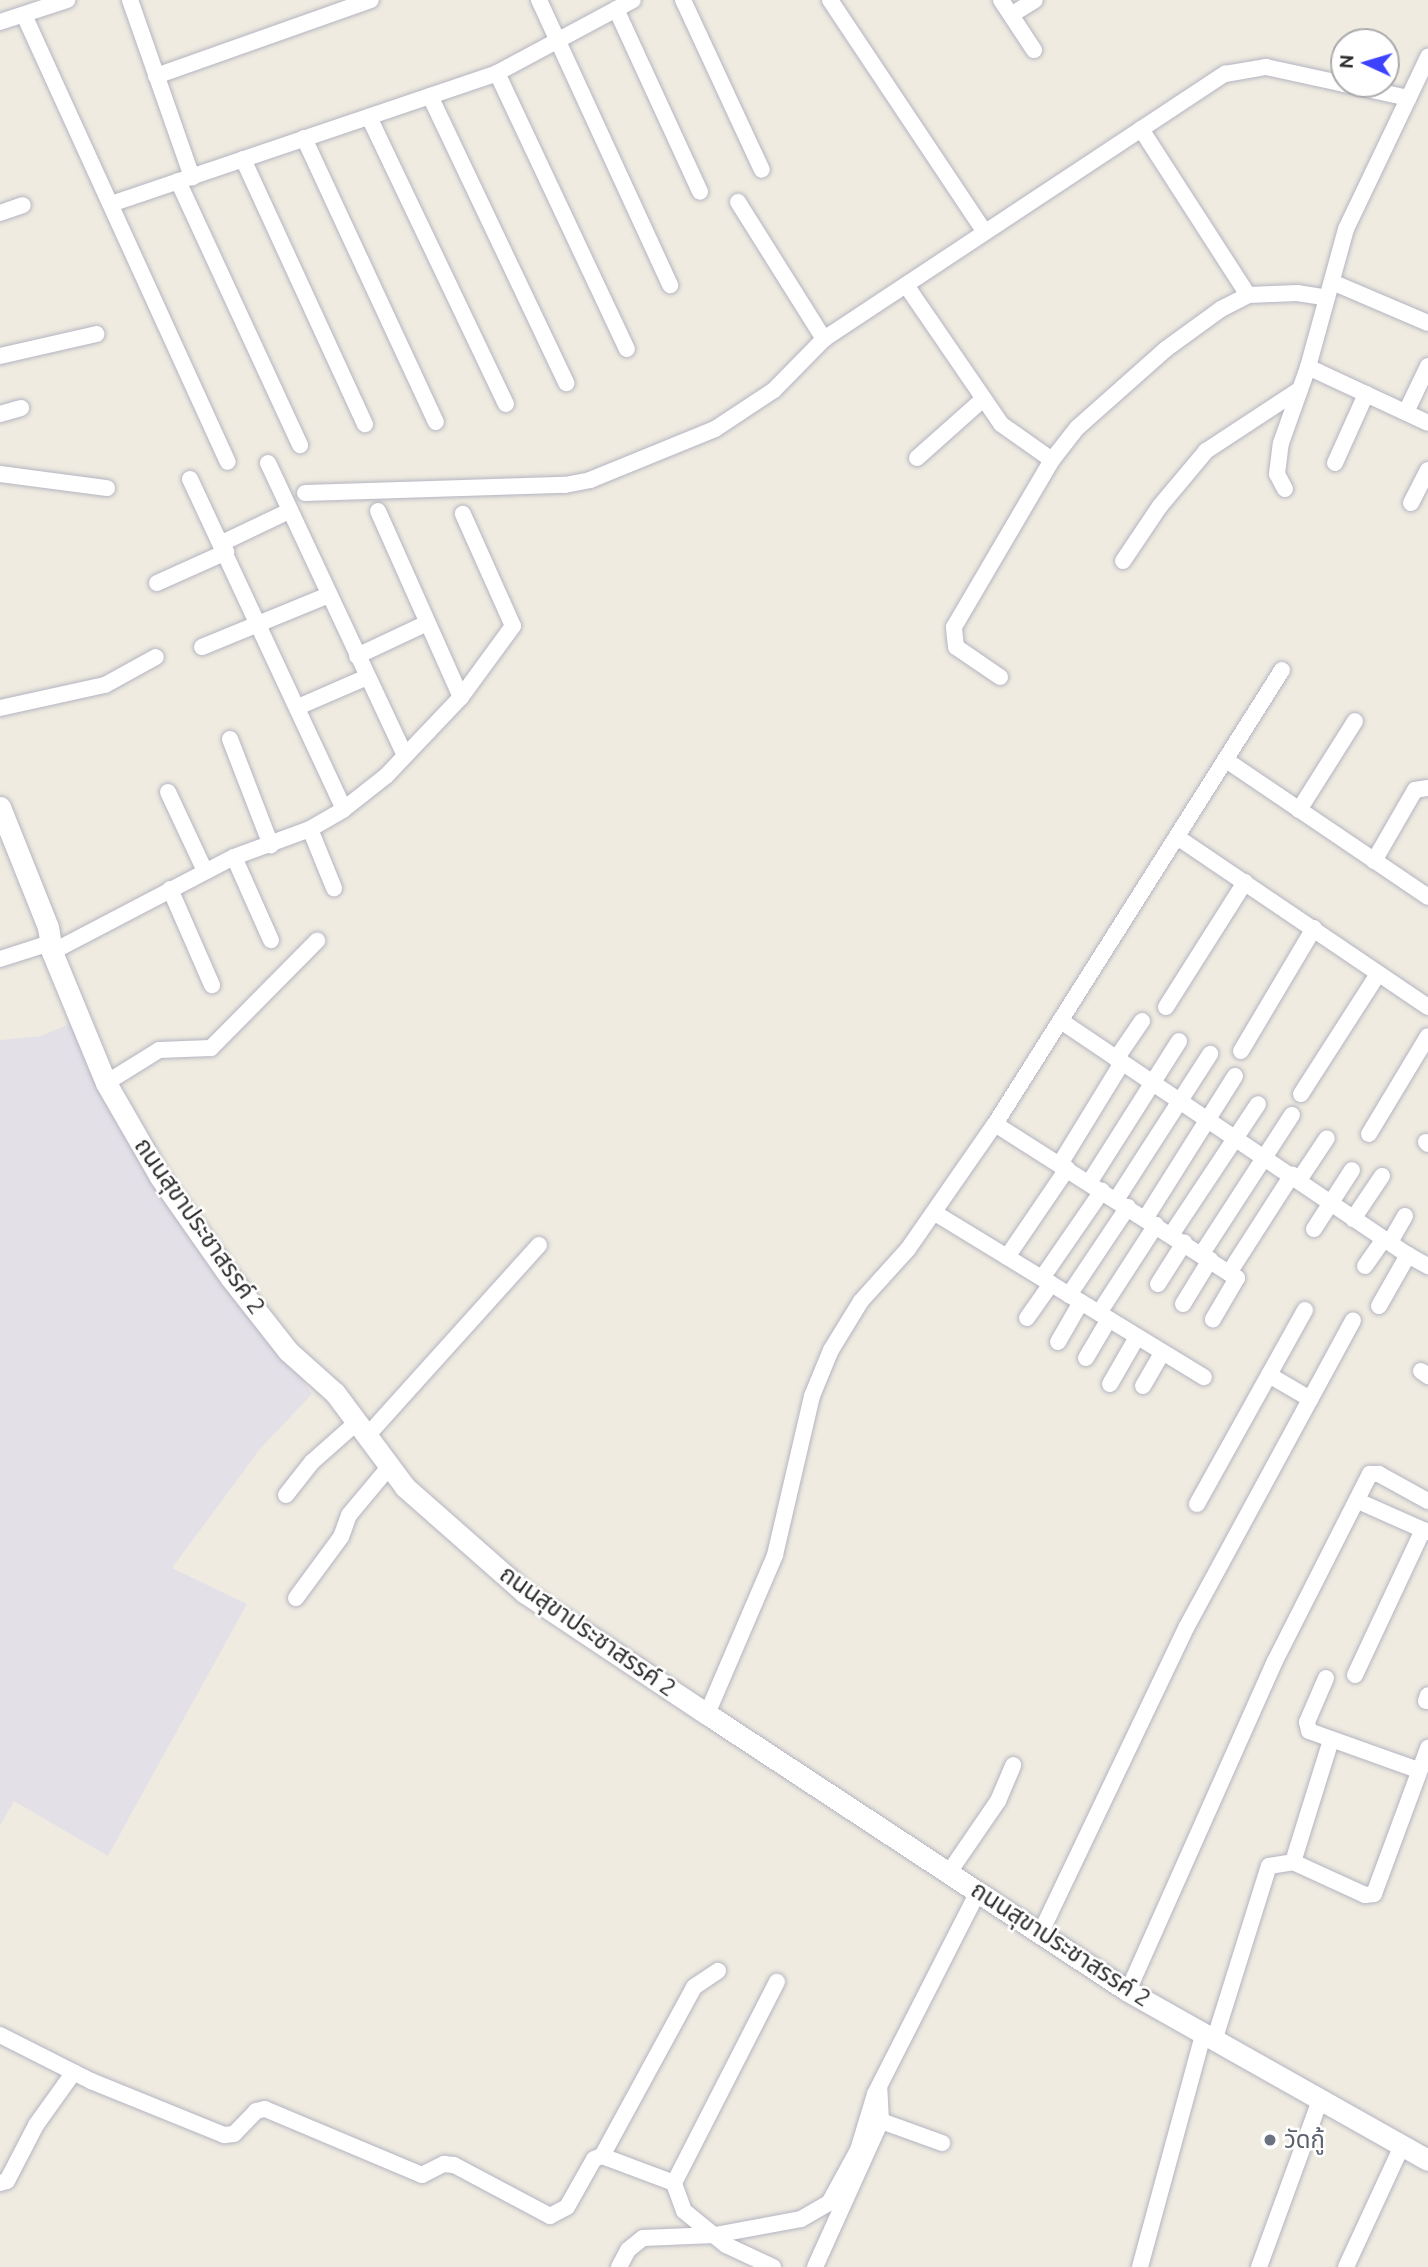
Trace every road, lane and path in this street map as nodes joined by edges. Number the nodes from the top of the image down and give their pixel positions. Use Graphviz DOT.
graph roads {
  1 [pos="67,0"];
  2 [pos="131,0"];
  3 [pos="371,0"];
  4 [pos="539,0"];
  5 [pos="633,0"];
  6 [pos="683,0"];
  7 [pos="830,0"];
  8 [pos="1002,0"];
  9 [pos="1035,0"];
  10 [pos="326,8"];
  11 [pos="616,9"];
  12 [pos="24,15"];
  13 [pos="1011,15"];
  14 [pos="0,22"];
  15 [pos="556,41"];
  16 [pos="1034,50"];
  17 [pos="1428,57"];
  18 [pos="497,73"];
  19 [pos="156,76"];
  20 [pos="1330,81"];
  21 [pos="430,96"];
  22 [pos="1400,96"];
  23 [pos="1408,98"];
  24 [pos="369,117"];
  25 [pos="1141,129"];
  26 [pos="304,138"];
  27 [pos="243,159"];
  28 [pos="762,170"];
  29 [pos="185,179"];
  30 [pos="700,192"];
  31 [pos="738,202"];
  32 [pos="111,204"];
  33 [pos="23,205"];
  34 [pos="0,213"];
  35 [pos="985,232"];
  36 [pos="1332,282"];
  37 [pos="670,285"];
  38 [pos="906,285"];
  39 [pos="1248,295"];
  40 [pos="1327,298"];
  41 [pos="1428,323"];
  42 [pos="97,334"];
  43 [pos="824,338"];
  44 [pos="627,349"];
  45 [pos="0,356"];
  46 [pos="1308,366"];
  47 [pos="1428,366"];
  48 [pos="566,383"];
  49 [pos="1299,390"];
  50 [pos="1366,394"];
  51 [pos="982,400"];
  52 [pos="506,404"];
  53 [pos="20,408"];
  54 [pos="1406,412"];
  55 [pos="0,414"];
  56 [pos="436,422"];
  57 [pos="1428,423"];
  58 [pos="365,424"];
  59 [pos="300,445"];
  60 [pos="917,458"];
  61 [pos="1052,460"];
  62 [pos="228,462"];
  63 [pos="268,463"];
  64 [pos="1335,463"];
  65 [pos="1428,470"];
  66 [pos="0,474"];
  67 [pos="190,479"];
  68 [pos="107,488"];
  69 [pos="1285,489"];
  70 [pos="304,494"];
  71 [pos="1411,503"];
  72 [pos="289,511"];
  73 [pos="378,511"];
  74 [pos="463,514"];
  75 [pos="224,548"];
  76 [pos="1123,561"];
  77 [pos="157,583"];
  78 [pos="329,595"];
  79 [pos="427,623"];
  80 [pos="261,625"];
  81 [pos="202,647"];
  82 [pos="357,656"];
  83 [pos="156,657"];
  84 [pos="1282,670"];
  85 [pos="367,677"];
  86 [pos="1000,677"];
  87 [pos="461,697"];
  88 [pos="298,707"];
  89 [pos="0,708"];
  90 [pos="1355,721"];
  91 [pos="230,739"];
  92 [pos="405,756"];
  93 [pos="1226,760"];
  94 [pos="1428,788"];
  95 [pos="168,792"];
  96 [pos="0,807"];
  97 [pos="344,809"];
  98 [pos="1299,810"];
  99 [pos="310,829"];
  100 [pos="1177,837"];
  101 [pos="271,845"];
  102 [pos="234,857"];
  103 [pos="1374,861"];
  104 [pos="205,871"];
  105 [pos="1245,882"];
  106 [pos="334,888"];
  107 [pos="170,889"];
  108 [pos="1428,897"];
  109 [pos="1314,928"];
  110 [pos="271,940"];
  111 [pos="317,941"];
  112 [pos="51,948"];
  113 [pos="0,959"];
  114 [pos="1378,974"];
  115 [pos="212,985"];
  116 [pos="1166,1007"];
  117 [pos="1428,1007"];
  118 [pos="1061,1021"];
  119 [pos="1142,1021"];
  120 [pos="1428,1036"];
  121 [pos="1180,1041"];
  122 [pos="1241,1051"];
  123 [pos="1210,1054"];
  124 [pos="1119,1061"];
  125 [pos="1235,1076"];
  126 [pos="106,1083"];
  127 [pos="1153,1083"];
  128 [pos="1301,1094"];
  129 [pos="1180,1100"];
  130 [pos="1258,1104"];
  131 [pos="1292,1115"];
  132 [pos="1208,1119"];
  133 [pos="995,1124"];
  134 [pos="1369,1135"];
  135 [pos="1237,1138"];
  136 [pos="1327,1138"];
  137 [pos="1265,1157"];
  138 [pos="1064,1166"];
  139 [pos="1352,1170"];
  140 [pos="1381,1176"];
  141 [pos="1296,1177"];
  142 [pos="1095,1187"];
  143 [pos="1332,1203"];
  144 [pos="1122,1204"];
  145 [pos="935,1213"];
  146 [pos="1405,1216"];
  147 [pos="1353,1219"];
  148 [pos="1150,1222"];
  149 [pos="1314,1230"];
  150 [pos="1177,1239"];
  151 [pos="1387,1241"];
  152 [pos="539,1245"];
  153 [pos="1007,1257"];
  154 [pos="1206,1257"];
  155 [pos="1421,1257"];
  156 [pos="1365,1265"];
  157 [pos="1229,1273"];
  158 [pos="1046,1281"];
  159 [pos="1157,1284"];
  160 [pos="1075,1298"];
  161 [pos="1183,1304"];
  162 [pos="1379,1306"];
  163 [pos="1305,1310"];
  164 [pos="1104,1316"];
  165 [pos="1027,1318"];
  166 [pos="1213,1319"];
  167 [pos="1353,1320"];
  168 [pos="1137,1336"];
  169 [pos="1058,1342"];
  170 [pos="1163,1352"];
  171 [pos="1086,1358"];
  172 [pos="1269,1375"];
  173 [pos="1204,1377"];
  174 [pos="1110,1384"];
  175 [pos="1143,1386"];
  176 [pos="1310,1399"];
  177 [pos="362,1429"];
  178 [pos="390,1466"];
  179 [pos="286,1495"];
  180 [pos="1358,1501"];
  181 [pos="1428,1501"];
  182 [pos="1197,1504"];
  183 [pos="1426,1531"];
  184 [pos="296,1598"];
  185 [pos="1355,1675"];
  186 [pos="1325,1678"];
  187 [pos="707,1714"];
  188 [pos="1331,1740"];
  189 [pos="1428,1748"];
  190 [pos="1013,1765"];
  191 [pos="1418,1770"];
  192 [pos="1293,1862"];
  193 [pos="950,1871"];
  194 [pos="979,1890"];
  195 [pos="1041,1932"];
  196 [pos="718,1971"];
  197 [pos="777,1982"];
  198 [pos="1128,1991"];
  199 [pos="0,2035"];
  200 [pos="1209,2038"];
  201 [pos="74,2072"];
  202 [pos="879,2085"];
  203 [pos="1320,2100"];
  204 [pos="881,2122"];
  205 [pos="942,2143"];
  206 [pos="1402,2146"];
  207 [pos="603,2156"];
  208 [pos="1428,2160"];
  209 [pos="0,2183"];
  210 [pos="674,2183"];
  211 [pos="715,2235"];
  212 [pos="619,2267"];
  213 [pos="774,2267"];
  214 [pos="815,2267"];
  215 [pos="1140,2267"];
  216 [pos="1259,2267"];
  217 [pos="1346,2267"];
  1 -- 12 [label="street"];
  2 -- 19 [label="street"];
  3 -- 10 [label="street"];
  4 -- 15 [label="street"];
  5 -- 11 [label="street"];
  6 -- 28 [label="street"];
  7 -- 35 [label="street"];
  8 -- 13 [label="street"];
  9 -- 13 [label="street"];
  10 -- 19 [label="street"];
  11 -- 15 [label="street"];
  11 -- 30 [label="street"];
  12 -- 14 [label="street"];
  12 -- 32 [label="street"];
  13 -- 16 [label="street"];
  15 -- 18 [label="street"];
  15 -- 37 [label="street"];
  17 -- 23 [label="street"];
  18 -- 21 [label="street"];
  18 -- 44 [label="street"];
  19 -- 29 [label="street"];
  20 -- 25 [label="street"];
  21 -- 24 [label="street"];
  21 -- 48 [label="street"];
  22 -- 23 [label="street"];
  23 -- 36 [label="street"];
  24 -- 26 [label="street"];
  24 -- 52 [label="street"];
  25 -- 35 [label="street"];
  25 -- 39 [label="street"];
  26 -- 27 [label="street"];
  26 -- 56 [label="street"];
  27 -- 29 [label="street"];
  27 -- 58 [label="street"];
  29 -- 32 [label="street"];
  29 -- 59 [label="street"];
  31 -- 43 [label="street"];
  32 -- 62 [label="street"];
  33 -- 34 [label="street"];
  35 -- 38 [label="street"];
  36 -- 40 [label="street"];
  36 -- 41 [label="street"];
  38 -- 43 [label="street"];
  38 -- 51 [label="street"];
  39 -- 40 [label="street"];
  39 -- 61 [label="street"];
  40 -- 46 [label="street"];
  42 -- 45 [label="street"];
  43 -- 70 [label="street"];
  46 -- 49 [label="street"];
  46 -- 50 [label="street"];
  47 -- 54 [label="street"];
  49 -- 69 [label="street"];
  49 -- 76 [label="street"];
  50 -- 54 [label="street"];
  50 -- 64 [label="street"];
  51 -- 60 [label="street"];
  51 -- 61 [label="street"];
  53 -- 55 [label="street"];
  54 -- 57 [label="street"];
  61 -- 86 [label="street"];
  63 -- 72 [label="street"];
  65 -- 71 [label="street"];
  66 -- 68 [label="street"];
  67 -- 75 [label="street"];
  72 -- 75 [label="street"];
  72 -- 78 [label="street"];
  73 -- 79 [label="street"];
  74 -- 87 [label="street"];
  75 -- 77 [label="street"];
  75 -- 80 [label="street"];
  78 -- 80 [label="street"];
  78 -- 82 [label="street"];
  79 -- 82 [label="street"];
  79 -- 87 [label="street"];
  80 -- 81 [label="street"];
  80 -- 88 [label="street"];
  82 -- 85 [label="street"];
  83 -- 89 [label="street"];
  84 -- 93 [label="street"];
  85 -- 88 [label="street"];
  85 -- 92 [label="street"];
  87 -- 92 [label="street"];
  88 -- 97 [label="street"];
  90 -- 98 [label="street"];
  91 -- 101 [label="street"];
  92 -- 97 [label="street"];
  93 -- 98 [label="street"];
  93 -- 100 [label="street"];
  94 -- 103 [label="street"];
  95 -- 104 [label="street"];
  96 -- 112 [label="street, ถนนสุขาประชาสรรค์ 2"];
  97 -- 99 [label="street"];
  98 -- 103 [label="street"];
  99 -- 101 [label="street"];
  99 -- 106 [label="street"];
  100 -- 105 [label="street"];
  100 -- 118 [label="street"];
  101 -- 102 [label="street"];
  102 -- 104 [label="street"];
  102 -- 110 [label="street"];
  103 -- 108 [label="street"];
  104 -- 107 [label="street"];
  105 -- 109 [label="street"];
  105 -- 116 [label="street"];
  107 -- 112 [label="street"];
  107 -- 115 [label="street"];
  109 -- 114 [label="street"];
  109 -- 122 [label="street"];
  111 -- 126 [label="street"];
  112 -- 113 [label="street"];
  112 -- 126 [label="street, ถนนสุขาประชาสรรค์ 2"];
  114 -- 117 [label="street"];
  114 -- 128 [label="street"];
  118 -- 124 [label="street"];
  118 -- 133 [label="street"];
  119 -- 124 [label="street"];
  120 -- 134 [label="street"];
  121 -- 127 [label="street"];
  123 -- 129 [label="street"];
  124 -- 127 [label="street"];
  124 -- 138 [label="street"];
  125 -- 132 [label="street"];
  126 -- 177 [label="street, ถนนสุขาประชาสรรค์ 2"];
  127 -- 129 [label="street"];
  127 -- 142 [label="street"];
  129 -- 132 [label="street"];
  129 -- 144 [label="street"];
  130 -- 135 [label="street"];
  131 -- 137 [label="street"];
  132 -- 135 [label="street"];
  132 -- 148 [label="street"];
  133 -- 138 [label="street"];
  133 -- 145 [label="street"];
  135 -- 137 [label="street"];
  135 -- 150 [label="street"];
  136 -- 141 [label="street"];
  137 -- 141 [label="street"];
  137 -- 154 [label="street"];
  138 -- 142 [label="street"];
  138 -- 153 [label="street"];
  139 -- 143 [label="street"];
  140 -- 147 [label="street"];
  141 -- 143 [label="street"];
  141 -- 157 [label="street"];
  142 -- 144 [label="street"];
  142 -- 158 [label="street"];
  143 -- 147 [label="street"];
  143 -- 149 [label="street"];
  144 -- 148 [label="street"];
  144 -- 160 [label="street"];
  145 -- 153 [label="street"];
  145 -- 187 [label="street"];
  146 -- 151 [label="street"];
  147 -- 151 [label="street"];
  148 -- 150 [label="street"];
  148 -- 164 [label="street"];
  150 -- 154 [label="street"];
  150 -- 159 [label="street"];
  151 -- 155 [label="street"];
  151 -- 156 [label="street"];
  152 -- 177 [label="street"];
  153 -- 158 [label="street"];
  154 -- 157 [label="street"];
  154 -- 161 [label="street"];
  155 -- 162 [label="street"];
  157 -- 166 [label="street"];
  158 -- 160 [label="street"];
  158 -- 165 [label="street"];
  160 -- 164 [label="street"];
  160 -- 169 [label="street"];
  163 -- 172 [label="street"];
  164 -- 168 [label="street"];
  164 -- 171 [label="street"];
  167 -- 176 [label="street"];
  168 -- 170 [label="street"];
  168 -- 174 [label="street"];
  170 -- 173 [label="street"];
  170 -- 175 [label="street"];
  172 -- 176 [label="street"];
  172 -- 182 [label="street"];
  176 -- 195 [label="street"];
  177 -- 178 [label="street, ถนนสุขาประชาสรรค์ 2"];
  177 -- 179 [label="street"];
  178 -- 184 [label="street"];
  178 -- 187 [label="street, ถนนสุขาประชาสรรค์ 2"];
  180 -- 181 [label="street"];
  180 -- 183 [label="street"];
  180 -- 198 [label="street"];
  183 -- 185 [label="street"];
  186 -- 188 [label="street"];
  187 -- 193 [label="street, ถนนสุขาประชาสรรค์ 2"];
  188 -- 191 [label="street"];
  188 -- 192 [label="street"];
  189 -- 191 [label="street"];
  190 -- 193 [label="street"];
  191 -- 192 [label="street"];
  192 -- 200 [label="street"];
  193 -- 194 [label="street, ถนนสุขาประชาสรรค์ 2"];
  194 -- 195 [label="street, ถนนสุขาประชาสรรค์ 2"];
  194 -- 202 [label="street"];
  195 -- 198 [label="street, ถนนสุขาประชาสรรค์ 2"];
  196 -- 207 [label="street"];
  197 -- 210 [label="street"];
  198 -- 200 [label="street, ถนนสุขาประชาสรรค์ 2"];
  199 -- 201 [label="street"];
  200 -- 203 [label="street, ถนนสุขาประชาสรรค์ 2"];
  200 -- 215 [label="street"];
  201 -- 207 [label="street"];
  201 -- 209 [label="street"];
  202 -- 204 [label="street"];
  202 -- 211 [label="street"];
  203 -- 206 [label="street, ถนนสุขาประชาสรรค์ 2"];
  203 -- 216 [label="street"];
  204 -- 205 [label="street"];
  204 -- 214 [label="street"];
  206 -- 208 [label="street, ถนนสุขาประชาสรรค์ 2"];
  206 -- 217 [label="street"];
  207 -- 210 [label="street"];
  210 -- 211 [label="street"];
  211 -- 212 [label="street"];
  211 -- 213 [label="street"];
}
